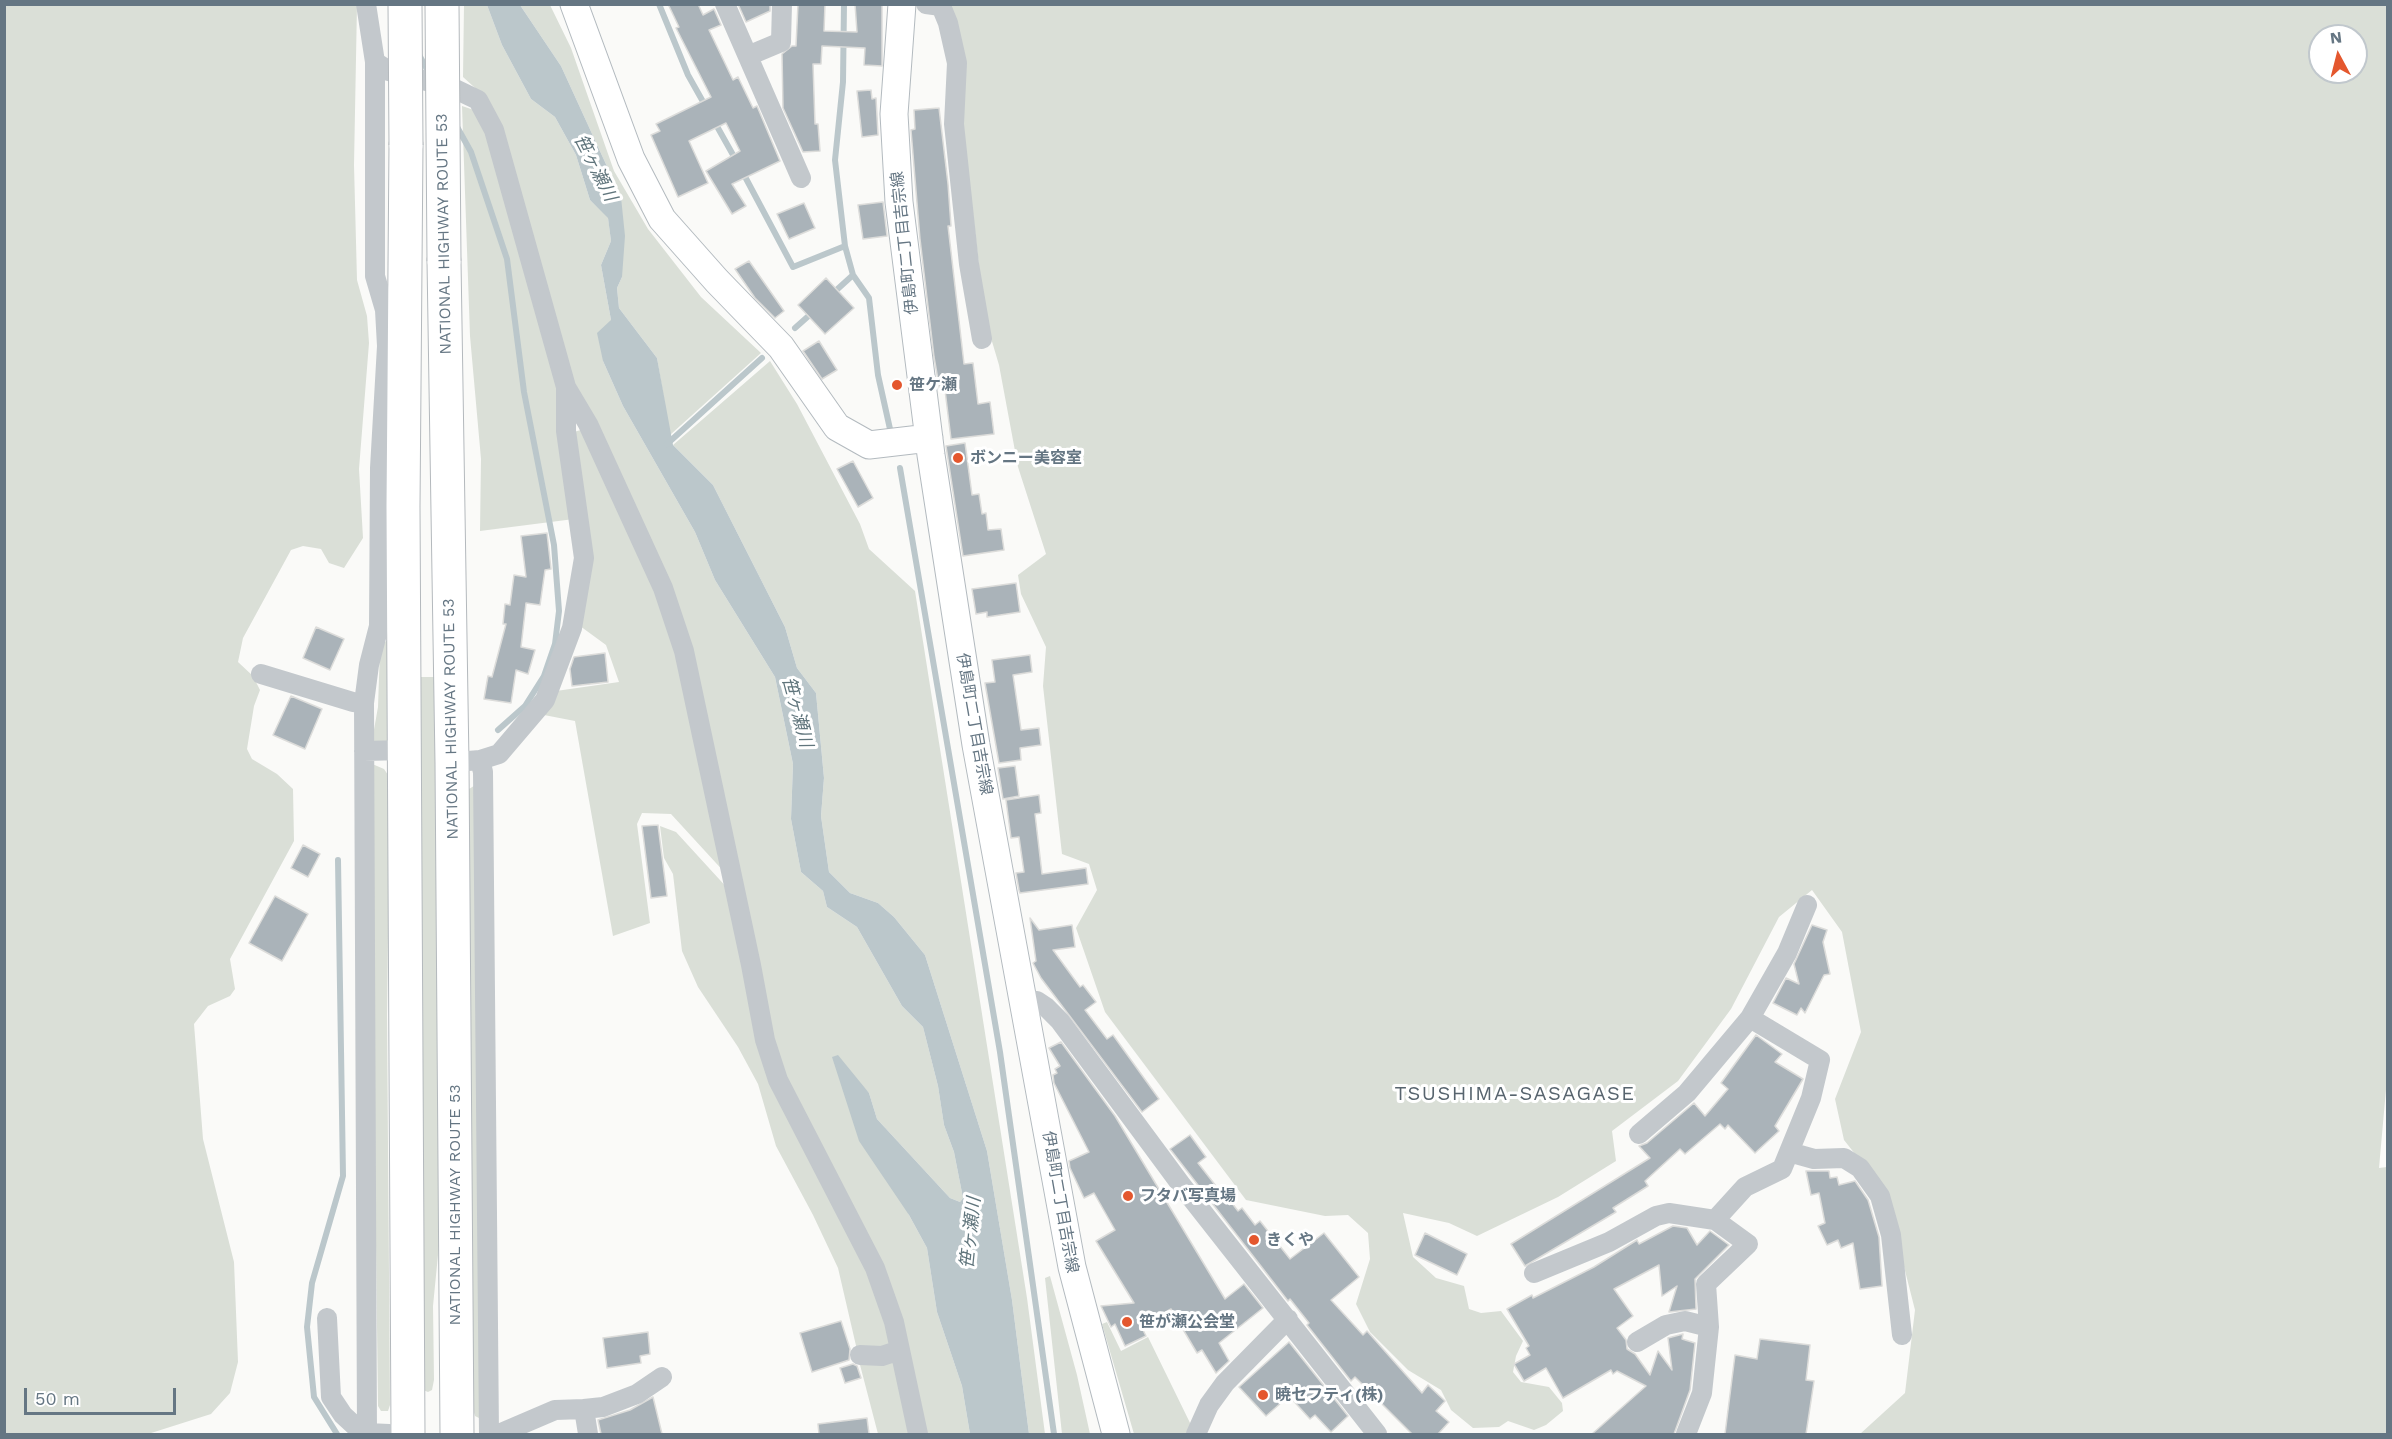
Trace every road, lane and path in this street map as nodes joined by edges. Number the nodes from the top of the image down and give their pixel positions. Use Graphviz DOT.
graph roads {
  1 [pos="366,4"];
  2 [pos="405,4"];
  3 [pos="442,4"];
  4 [pos="574,4"];
  5 [pos="725,4"];
  6 [pos="782,4"];
  7 [pos="902,4"];
  8 [pos="926,4"];
  9 [pos="750,56"];
  10 [pos="375,62"];
  11 [pos="801,178"];
  12 [pos="982,339"];
  13 [pos="566,387"];
  14 [pos="929,438"];
  15 [pos="261,674"];
  16 [pos="364,703"];
  17 [pos="405,750"];
  18 [pos="364,751"];
  19 [pos="466,761"];
  20 [pos="1806,905"];
  21 [pos="1024,1003"];
  22 [pos="1750,1018"];
  23 [pos="1639,1134"];
  24 [pos="1790,1152"];
  25 [pos="1714,1220"];
  26 [pos="1534,1273"];
  27 [pos="327,1318"];
  28 [pos="1288,1319"];
  29 [pos="1709,1327"];
  30 [pos="1902,1335"];
  31 [pos="1637,1342"];
  32 [pos="900,1350"];
  33 [pos="860,1355"];
  34 [pos="662,1377"];
  35 [pos="584,1409"];
  36 [pos="1111,1428"];
  37 [pos="367,1434"];
  38 [pos="389,1434"];
  39 [pos="408,1434"];
  40 [pos="457,1434"];
  41 [pos="490,1434"];
  42 [pos="588,1434"];
  43 [pos="918,1434"];
  44 [pos="1196,1434"];
  45 [pos="1377,1434"];
  46 [pos="1686,1434"];
  1 -- 10 [label="street"];
  2 -- 17 [label="highway, bridge"];
  3 -- 19 [label="highway, NATIONAL HIGHWAY ROUTE 53, bridge"];
  4 -- 14 [label="street"];
  5 -- 9 [label="street"];
  6 -- 9 [label="street"];
  7 -- 14 [label="street, 伊島町二丁目吉宗線"];
  8 -- 12 [label="street"];
  9 -- 11 [label="street"];
  10 -- 13 [label="street"];
  10 -- 16 [label="street"];
  13 -- 19 [label="street"];
  13 -- 32 [label="street"];
  14 -- 21 [label="street, 伊島町二丁目吉宗線"];
  15 -- 16 [label="street"];
  16 -- 18 [label="street"];
  17 -- 18 [label="street"];
  17 -- 39 [label="highway"];
  18 -- 37 [label="street"];
  19 -- 40 [label="highway, NATIONAL HIGHWAY ROUTE 53"];
  19 -- 41 [label="street"];
  20 -- 22 [label="street"];
  21 -- 28 [label="street"];
  21 -- 36 [label="street, 伊島町二丁目吉宗線"];
  22 -- 23 [label="street"];
  22 -- 24 [label="street"];
  24 -- 25 [label="street"];
  24 -- 30 [label="street"];
  25 -- 26 [label="street"];
  25 -- 29 [label="street"];
  27 -- 37 [label="street"];
  28 -- 44 [label="street"];
  28 -- 45 [label="street"];
  29 -- 31 [label="street"];
  29 -- 46 [label="street"];
  32 -- 33 [label="street"];
  32 -- 43 [label="street"];
  34 -- 35 [label="street"];
  35 -- 41 [label="street"];
  35 -- 42 [label="street"];
  37 -- 38 [label="street"];
}
